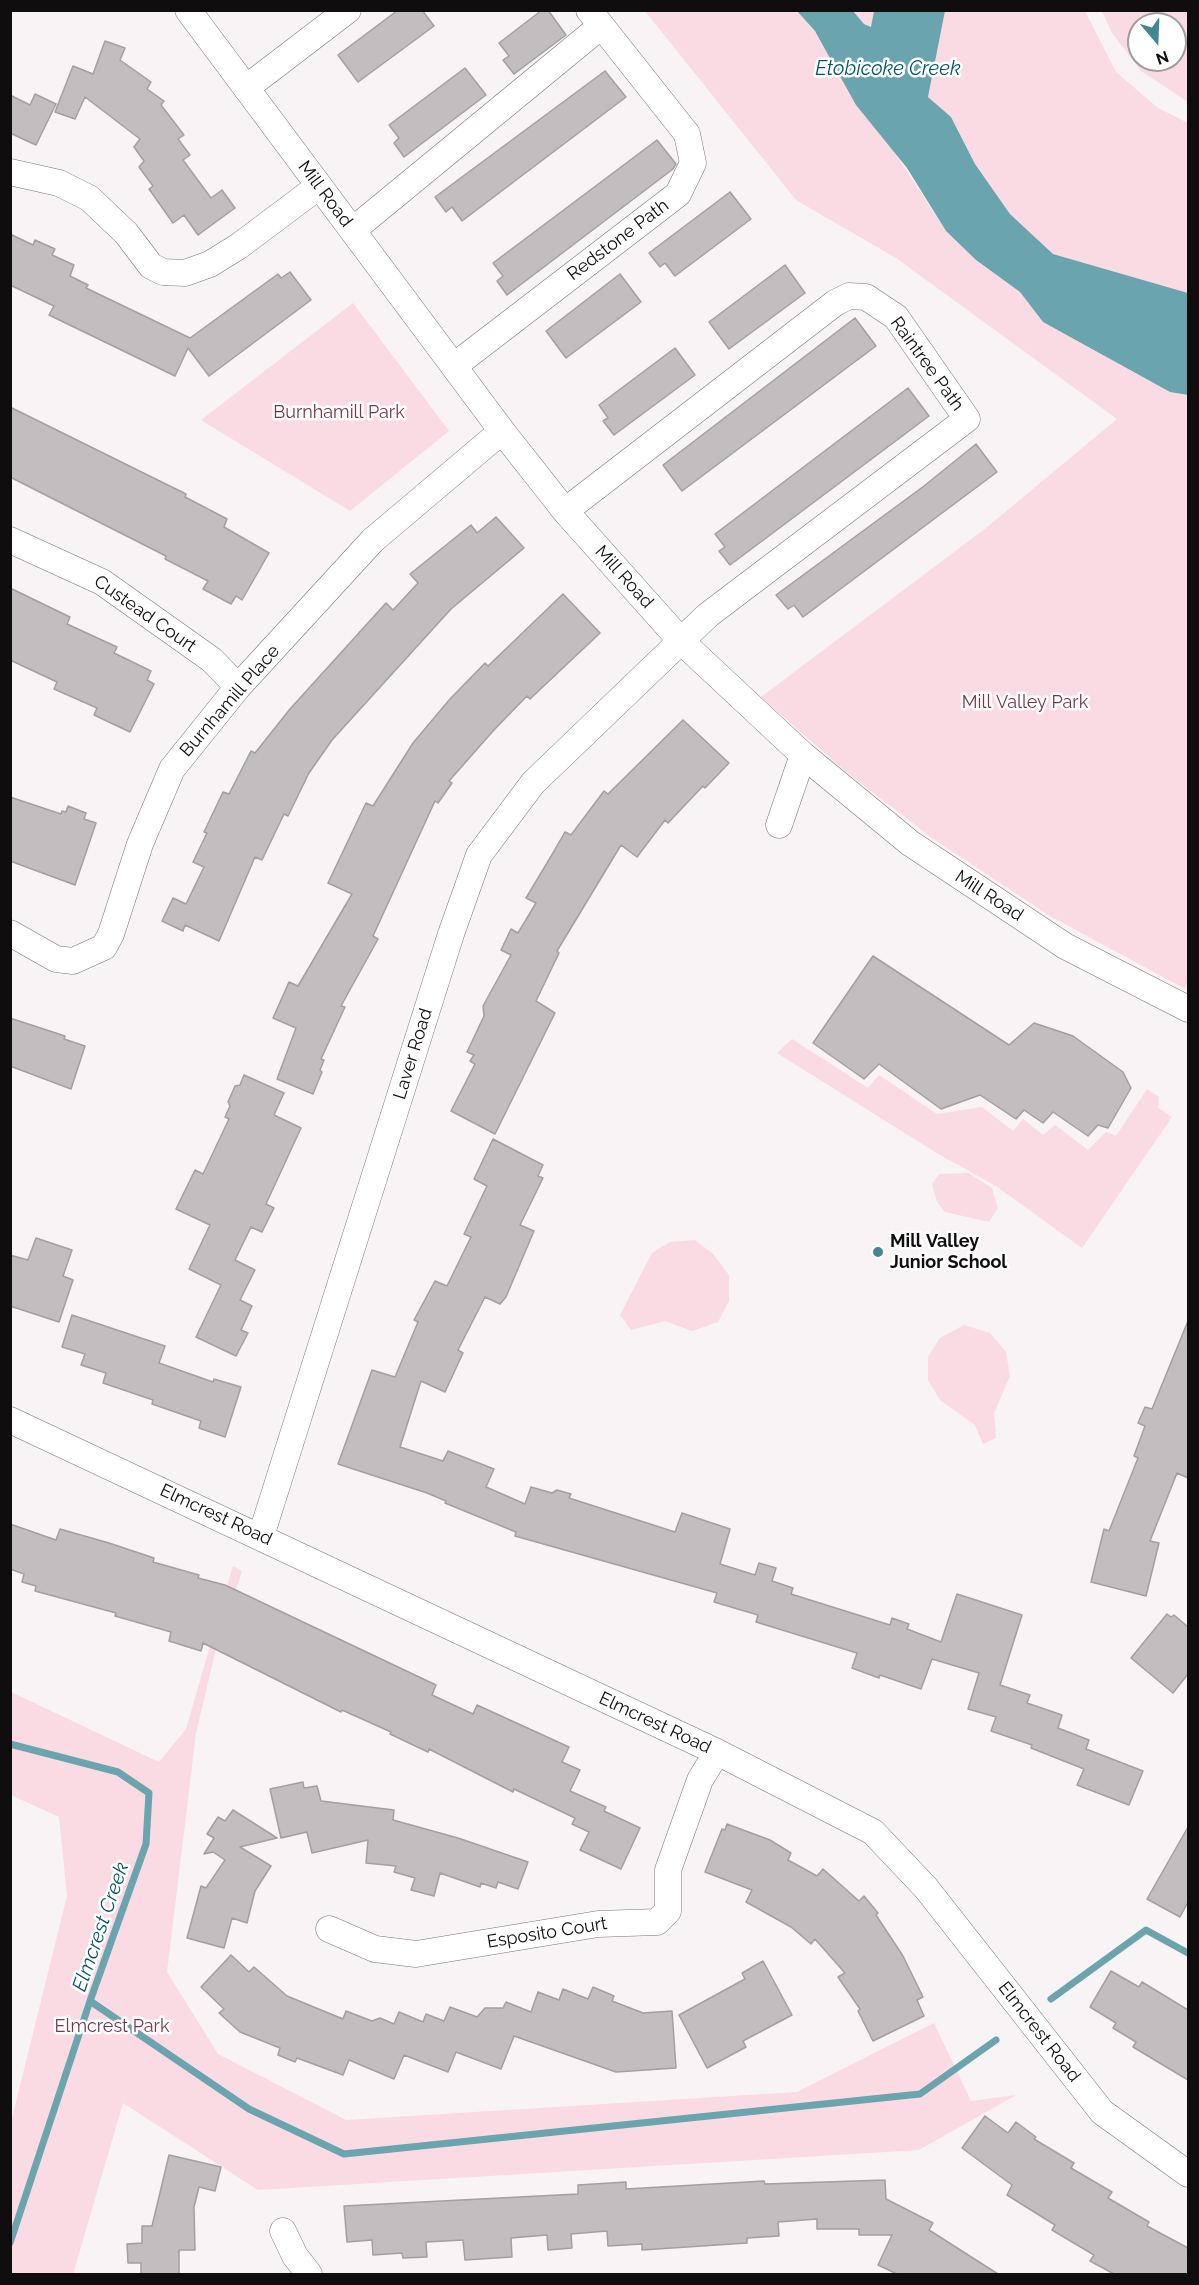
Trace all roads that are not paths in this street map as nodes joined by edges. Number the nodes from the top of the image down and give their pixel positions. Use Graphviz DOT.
graph roads {
  1 [pos="188,10"];
  2 [pos="348,10"];
  3 [pos="595,18"];
  4 [pos="246,88"];
  5 [pos="10,172"];
  6 [pos="319,186"];
  7 [pos="353,230"];
  8 [pos="454,366"];
  9 [pos="502,430"];
  10 [pos="565,511"];
  11 [pos="10,540"];
  12 [pos="682,642"];
  13 [pos="238,687"];
  14 [pos="803,755"];
  15 [pos="779,825"];
  16 [pos="10,933"];
  17 [pos="1188,1009"];
  18 [pos="10,1420"];
  19 [pos="261,1536"];
  20 [pos="717,1752"];
  21 [pos="329,1929"];
  22 [pos="1188,2174"];
  23 [pos="283,2231"];
  24 [pos="309,2274"];
  1 -- 4 [label="street, Mill Road"];
  2 -- 4 [label="street"];
  3 -- 7 [label="street, Redstone Path"];
  3 -- 8 [label="street, Redstone Path"];
  4 -- 6 [label="street, Mill Road"];
  5 -- 6 [label="street"];
  6 -- 7 [label="street, Mill Road"];
  7 -- 8 [label="street, Mill Road"];
  8 -- 9 [label="street, Mill Road"];
  9 -- 10 [label="street, Mill Road"];
  9 -- 13 [label="street, Burnhamill Place"];
  10 -- 12 [label="street, Mill Road"];
  10 -- 12 [label="street, Raintree Path"];
  11 -- 13 [label="street, Custead Court"];
  12 -- 14 [label="street, Mill Road"];
  12 -- 19 [label="street, Laver Road"];
  13 -- 16 [label="street, Burnhamill Place"];
  14 -- 15 [label="street"];
  14 -- 17 [label="street, Mill Road"];
  18 -- 19 [label="street, Elmcrest Road"];
  19 -- 20 [label="street, Elmcrest Road"];
  20 -- 21 [label="street, Esposito Court"];
  20 -- 22 [label="street, Elmcrest Road"];
  23 -- 24 [label="street"];
}
